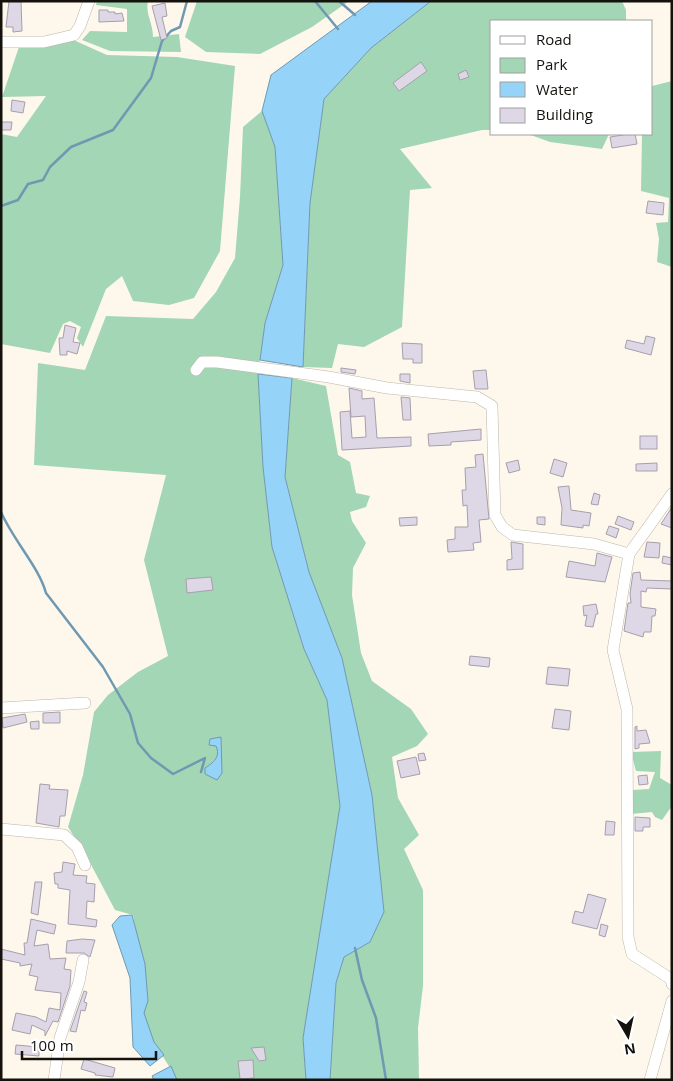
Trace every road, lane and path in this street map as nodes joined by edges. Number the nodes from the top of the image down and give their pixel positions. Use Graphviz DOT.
graph roads {
  1 [pos="89,1"];
  2 [pos="1,42"];
  3 [pos="196,370"];
  4 [pos="672,494"];
  5 [pos="629,554"];
  6 [pos="85,704"];
  7 [pos="1,708"];
  8 [pos="1,829"];
  9 [pos="85,865"];
  10 [pos="83,960"];
  11 [pos="672,984"];
  12 [pos="672,1001"];
  13 [pos="54,1080"];
  14 [pos="650,1080"];
  1 -- 2 [label="street"];
  3 -- 5 [label="street"];
  4 -- 5 [label="street"];
  5 -- 11 [label="street"];
  6 -- 7 [label="street"];
  8 -- 9 [label="street"];
  10 -- 13 [label="street"];
  12 -- 14 [label="street"];
}
